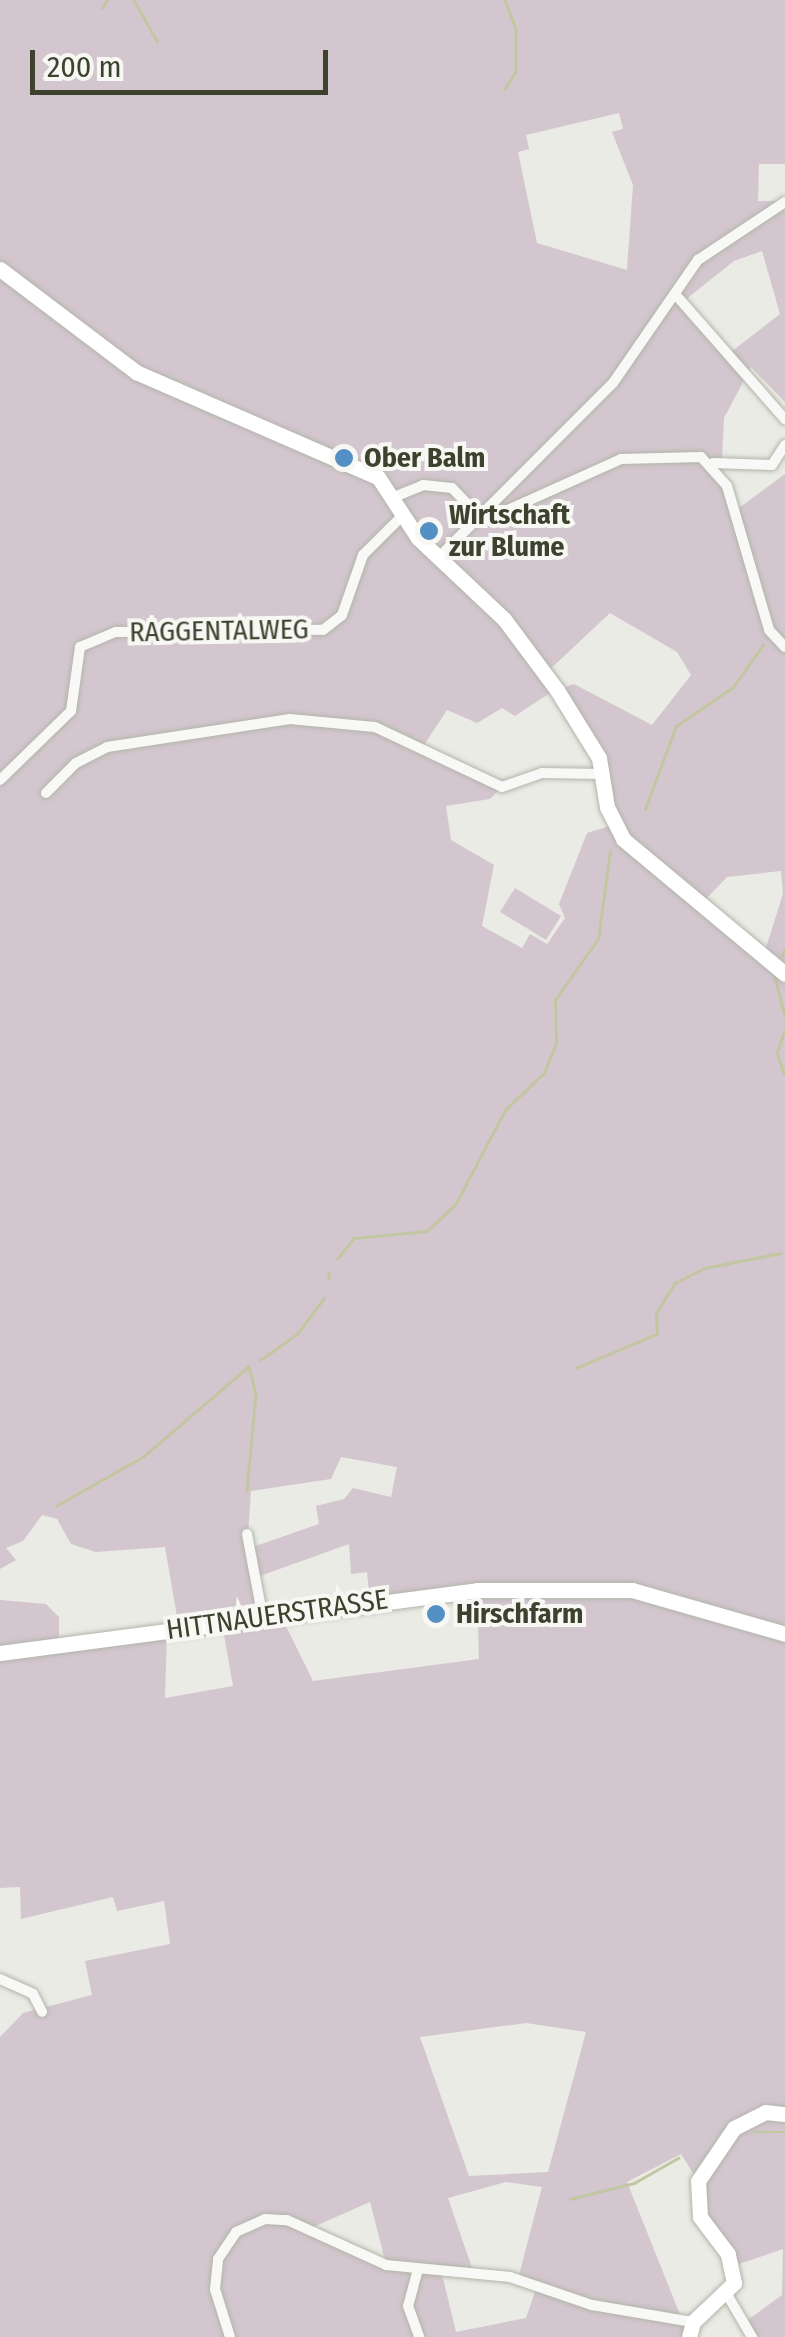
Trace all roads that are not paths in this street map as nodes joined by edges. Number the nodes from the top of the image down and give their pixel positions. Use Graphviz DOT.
graph roads {
  1 [pos="785,202"];
  2 [pos="0,269"];
  3 [pos="675,294"];
  4 [pos="785,419"];
  5 [pos="785,445"];
  6 [pos="713,463"];
  7 [pos="394,498"];
  8 [pos="403,514"];
  9 [pos="480,516"];
  10 [pos="439,557"];
  11 [pos="785,647"];
  12 [pos="604,774"];
  13 [pos="0,780"];
  14 [pos="46,793"];
  15 [pos="785,974"];
  16 [pos="247,1534"];
  17 [pos="264,1618"];
  18 [pos="785,1634"];
  19 [pos="0,1653"];
  20 [pos="0,1978"];
  21 [pos="42,2012"];
  22 [pos="785,2114"];
  23 [pos="418,2269"];
  24 [pos="728,2296"];
  25 [pos="691,2330"];
  26 [pos="230,2337"];
  27 [pos="418,2337"];
  28 [pos="752,2337"];
  1 -- 3 [label="street"];
  2 -- 7 [label="street"];
  3 -- 4 [label="street"];
  3 -- 9 [label="street"];
  5 -- 6 [label="street"];
  6 -- 9 [label="street"];
  6 -- 11 [label="street"];
  7 -- 8 [label="street"];
  7 -- 9 [label="street"];
  8 -- 10 [label="street"];
  8 -- 13 [label="street, RAGGENTALWEG"];
  9 -- 10 [label="street"];
  10 -- 12 [label="street"];
  12 -- 14 [label="street"];
  12 -- 15 [label="street"];
  16 -- 17 [label="street"];
  17 -- 18 [label="street, HITTNAUERSTRASSE"];
  17 -- 19 [label="street, HITTNAUERSTRASSE"];
  20 -- 21 [label="street"];
  22 -- 24 [label="street"];
  23 -- 25 [label="street"];
  23 -- 26 [label="street"];
  23 -- 27 [label="street"];
  24 -- 25 [label="street"];
  24 -- 28 [label="street"];
}
